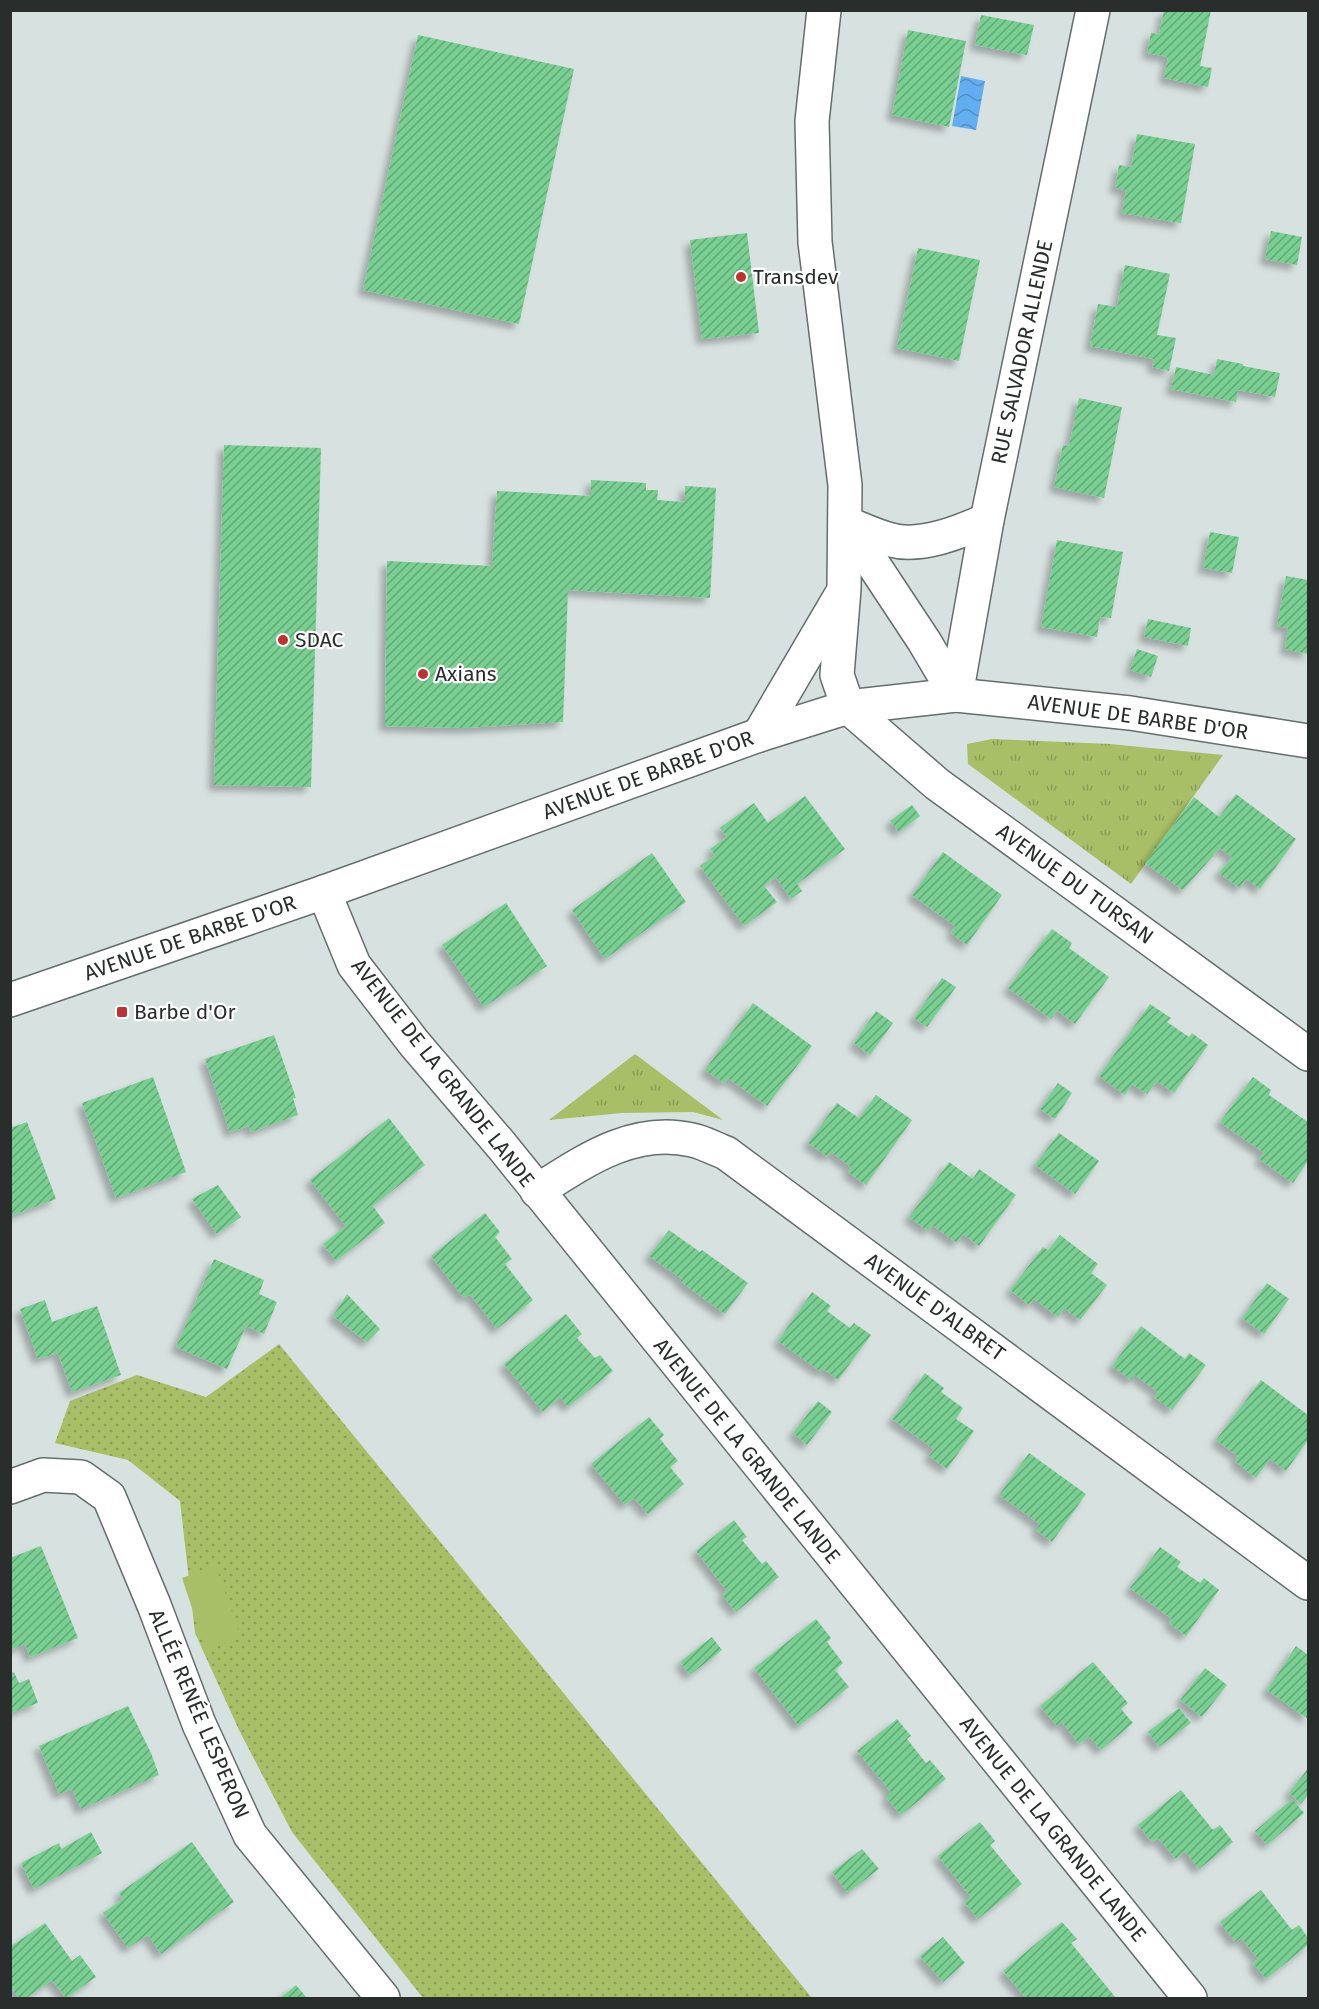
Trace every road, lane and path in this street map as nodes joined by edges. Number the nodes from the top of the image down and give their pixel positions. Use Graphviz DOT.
graph roads {
  1 [pos="824,10"];
  2 [pos="1093,10"];
  3 [pos="987,520"];
  4 [pos="846,523"];
  5 [pos="844,589"];
  6 [pos="956,695"];
  7 [pos="848,707"];
  8 [pos="759,735"];
  9 [pos="1308,741"];
  10 [pos="324,892"];
  11 [pos="10,1000"];
  12 [pos="1308,1053"];
  13 [pos="537,1191"];
  14 [pos="10,1486"];
  15 [pos="1308,1583"];
  16 [pos="383,1998"];
  17 [pos="1191,1998"];
  1 -- 4 [label="street"];
  2 -- 3 [label="street, RUE SALVADOR ALLENDE"];
  3 -- 4 [label="street"];
  3 -- 6 [label="street, RUE SALVADOR ALLENDE"];
  4 -- 5 [label="street"];
  4 -- 6 [label="street"];
  5 -- 7 [label="street"];
  5 -- 8 [label="street"];
  6 -- 7 [label="street, AVENUE DE BARBE D'OR"];
  6 -- 9 [label="street, AVENUE DE BARBE D'OR"];
  7 -- 8 [label="street, AVENUE DE BARBE D'OR"];
  7 -- 12 [label="street, AVENUE DU TURSAN"];
  8 -- 10 [label="street, AVENUE DE BARBE D'OR"];
  10 -- 11 [label="street, AVENUE DE BARBE D'OR"];
  10 -- 13 [label="street, AVENUE DE LA GRANDE LANDE"];
  13 -- 15 [label="street, AVENUE D'ALBRET"];
  13 -- 17 [label="street, AVENUE DE LA GRANDE LANDE"];
  14 -- 16 [label="street, ALLÉE RENÉE LESPERON"];
}
